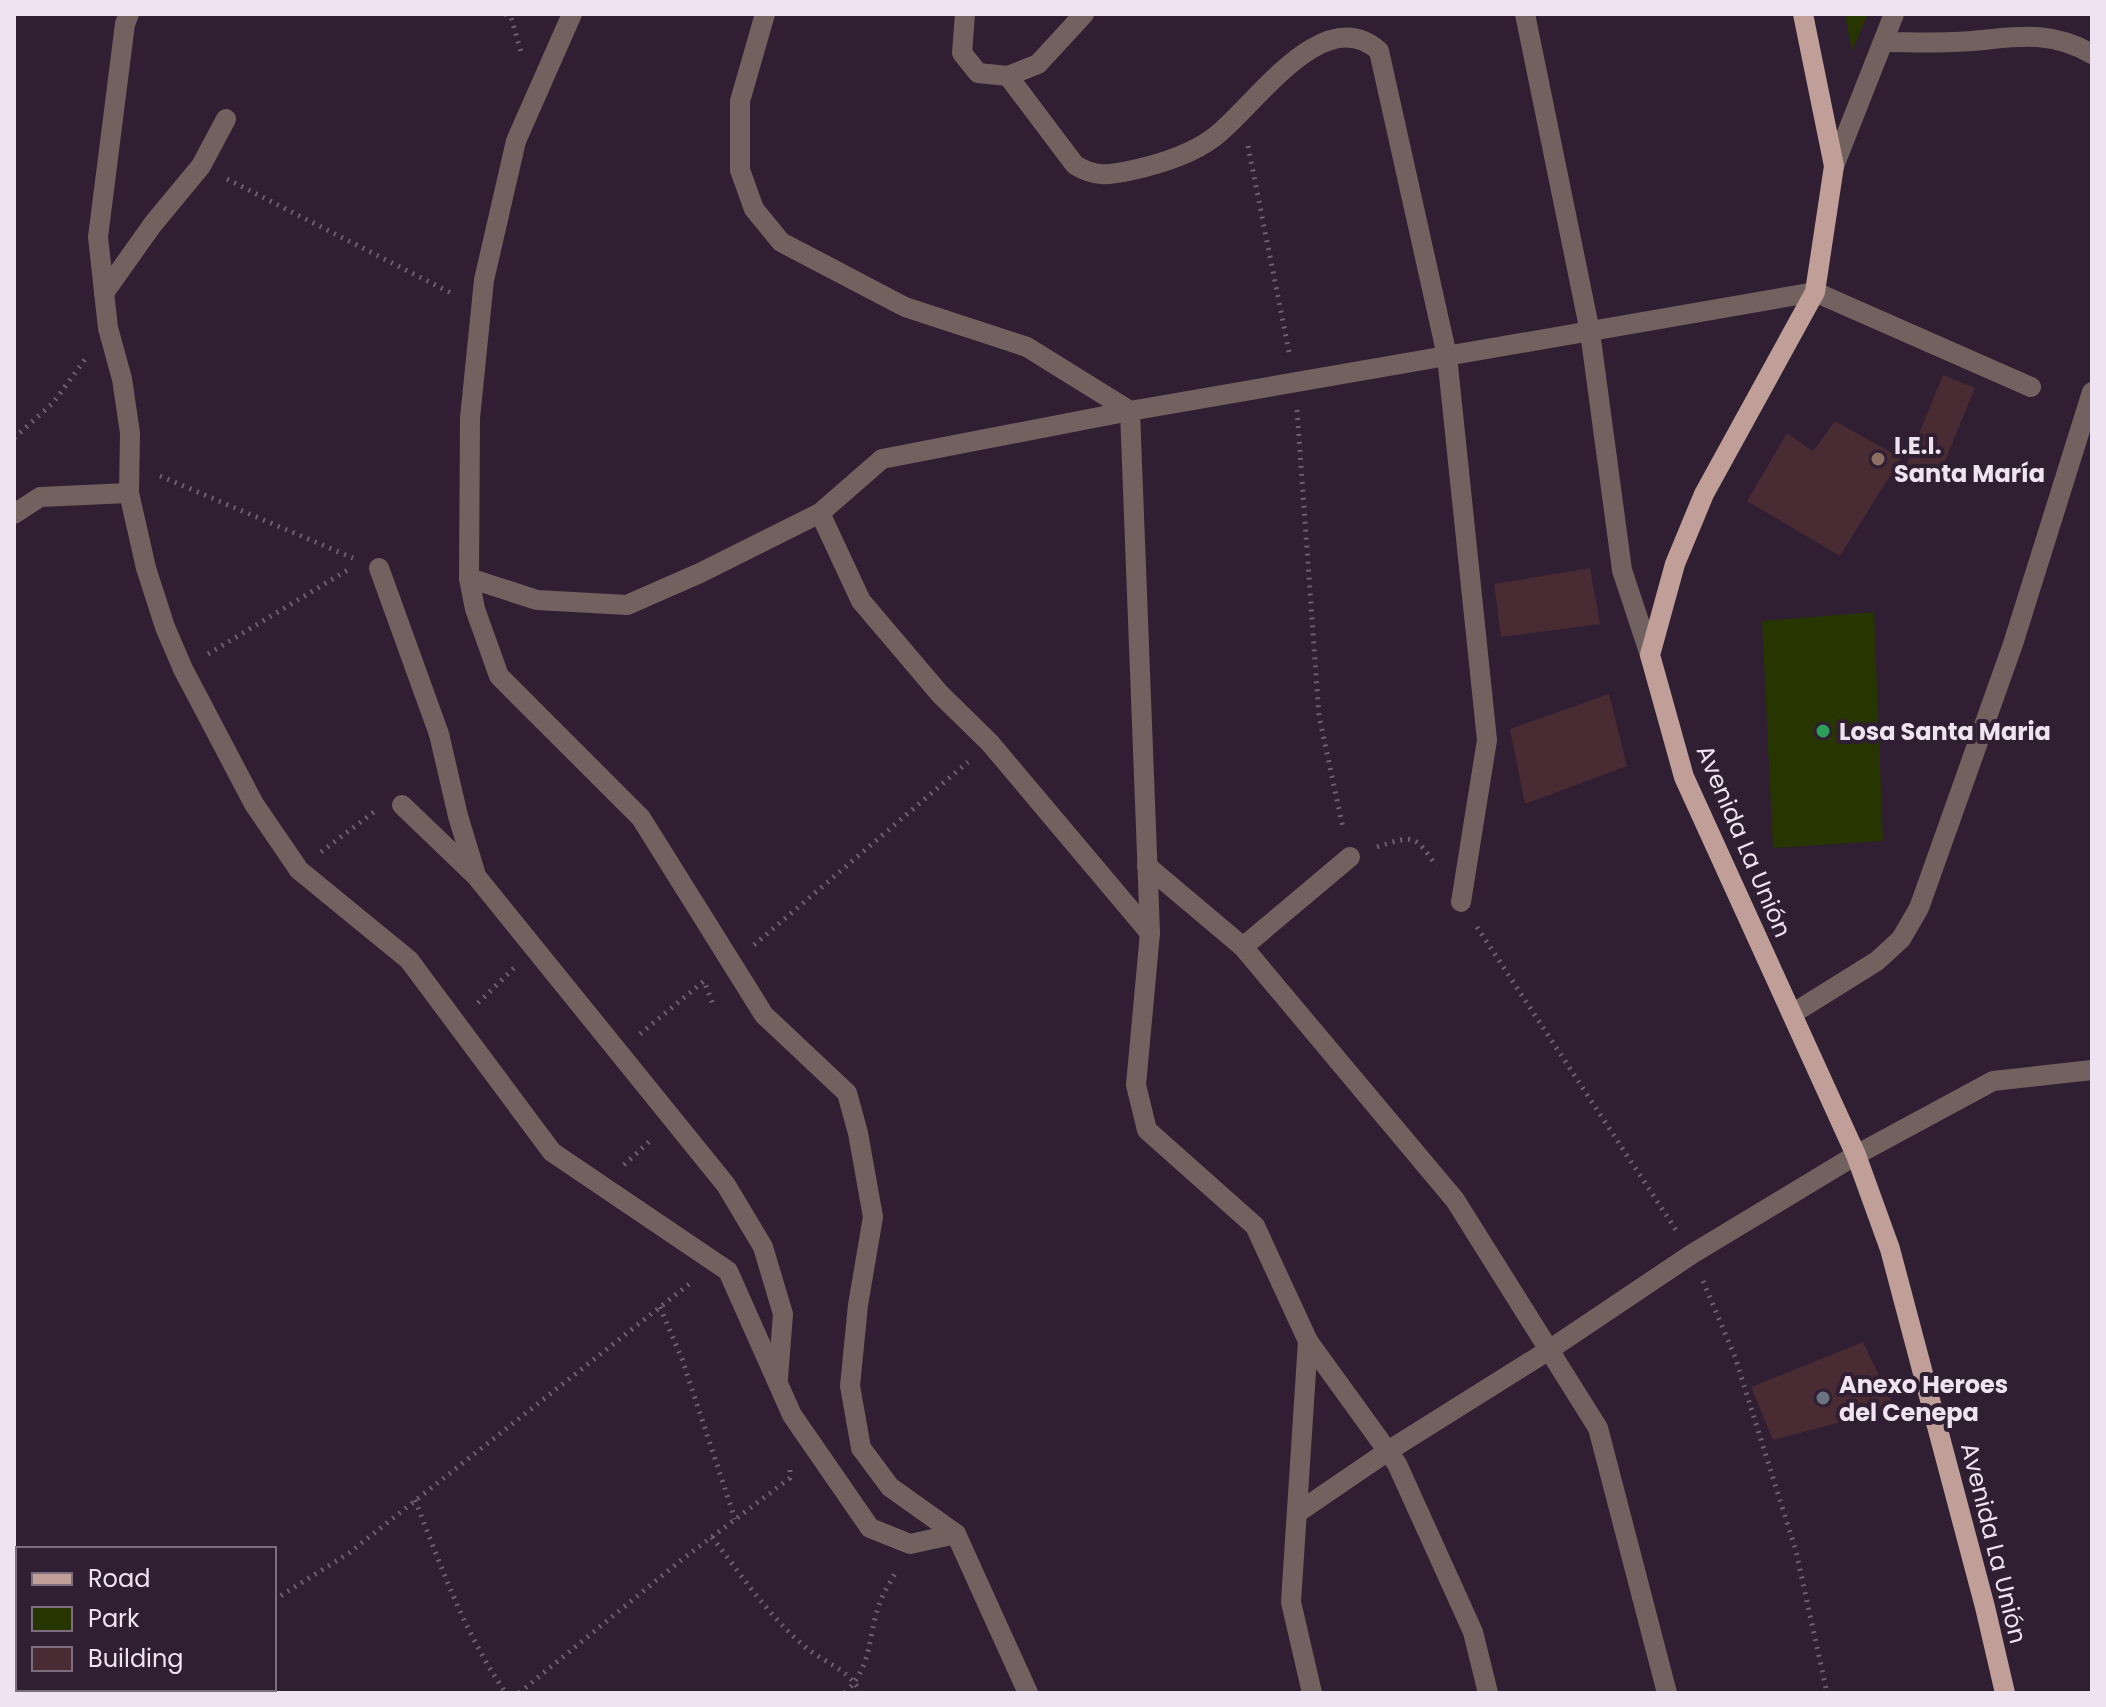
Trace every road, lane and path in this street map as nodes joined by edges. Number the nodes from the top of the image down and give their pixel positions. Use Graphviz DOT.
graph roads {
  1 [pos="129,14"];
  2 [pos="572,14"];
  3 [pos="765,14"];
  4 [pos="965,14"];
  5 [pos="1084,14"];
  6 [pos="1525,14"];
  7 [pos="1803,14"];
  8 [pos="1894,14"];
  9 [pos="1883,42"];
  10 [pos="2092,54"];
  11 [pos="1008,76"];
  12 [pos="1241,110"];
  13 [pos="226,119"];
  14 [pos="201,166"];
  15 [pos="1834,166"];
  16 [pos="1815,292"];
  17 [pos="104,293"];
  18 [pos="481,308"];
  19 [pos="108,328"];
  20 [pos="1590,332"];
  21 [pos="1447,356"];
  22 [pos="1295,382"];
  23 [pos="2031,387"];
  24 [pos="2092,392"];
  25 [pos="1130,411"];
  26 [pos="14,438"];
  27 [pos="129,464"];
  28 [pos="129,493"];
  29 [pos="820,513"];
  30 [pos="14,514"];
  31 [pos="379,568"];
  32 [pos="469,578"];
  33 [pos="1650,655"];
  34 [pos="183,669"];
  35 [pos="990,743"];
  36 [pos="402,805"];
  37 [pos="1350,857"];
  38 [pos="1147,866"];
  39 [pos="476,876"];
  40 [pos="1461,902"];
  41 [pos="1150,933"];
  42 [pos="534,947"];
  43 [pos="1243,947"];
  44 [pos="744,983"];
  45 [pos="714,1007"];
  46 [pos="1792,1014"];
  47 [pos="595,1022"];
  48 [pos="457,1025"];
  49 [pos="2092,1070"];
  50 [pos="673,1119"];
  51 [pos="1856,1155"];
  52 [pos="602,1186"];
  53 [pos="697,1251"];
  54 [pos="1692,1254"];
  55 [pos="660,1307"];
  56 [pos="1308,1341"];
  57 [pos="1549,1350"];
  58 [pos="777,1382"];
  59 [pos="792,1415"];
  60 [pos="1388,1451"];
  61 [pos="415,1500"];
  62 [pos="1297,1513"];
  63 [pos="735,1519"];
  64 [pos="956,1534"];
  65 [pos="712,1537"];
  66 [pos="910,1544"];
  67 [pos="276,1599"];
  68 [pos="856,1682"];
  69 [pos="506,1693"];
  70 [pos="519,1693"];
  71 [pos="845,1693"];
  72 [pos="861,1693"];
  73 [pos="1028,1693"];
  74 [pos="1312,1693"];
  75 [pos="1488,1693"];
  76 [pos="1667,1693"];
  77 [pos="1827,1693"];
  78 [pos="2005,1693"];
  1 -- 17 [label="street"];
  2 -- 18 [label="street"];
  3 -- 25 [label="street"];
  4 -- 11 [label="street"];
  5 -- 11 [label="street"];
  6 -- 20 [label="street"];
  7 -- 15 [label="main road"];
  8 -- 9 [label="street"];
  9 -- 10 [label="street"];
  9 -- 15 [label="street"];
  11 -- 12 [label="street"];
  12 -- 21 [label="street"];
  12 -- 22 [label="path"];
  13 -- 14 [label="street"];
  14 -- 17 [label="street"];
  14 -- 18 [label="path"];
  15 -- 16 [label="main road"];
  16 -- 20 [label="street"];
  16 -- 23 [label="street"];
  16 -- 33 [label="main road"];
  17 -- 19 [label="street"];
  18 -- 32 [label="street"];
  19 -- 26 [label="path"];
  19 -- 27 [label="street"];
  20 -- 21 [label="street"];
  20 -- 33 [label="street"];
  21 -- 22 [label="street"];
  21 -- 40 [label="street"];
  22 -- 25 [label="street"];
  22 -- 37 [label="path"];
  24 -- 46 [label="street"];
  25 -- 29 [label="street"];
  25 -- 38 [label="street"];
  27 -- 28 [label="street"];
  27 -- 34 [label="path"];
  28 -- 30 [label="street"];
  28 -- 34 [label="street"];
  29 -- 32 [label="street"];
  29 -- 35 [label="street"];
  31 -- 39 [label="street"];
  32 -- 44 [label="street"];
  33 -- 46 [label="main road, Avenida La Unión"];
  34 -- 48 [label="street"];
  35 -- 41 [label="street"];
  35 -- 44 [label="path"];
  36 -- 39 [label="street"];
  37 -- 40 [label="path"];
  37 -- 43 [label="street"];
  38 -- 41 [label="street"];
  38 -- 43 [label="street"];
  39 -- 42 [label="street"];
  40 -- 54 [label="path"];
  41 -- 56 [label="street"];
  42 -- 47 [label="street"];
  42 -- 48 [label="path"];
  43 -- 57 [label="street"];
  44 -- 64 [label="street"];
  45 -- 47 [label="path"];
  46 -- 51 [label="main road, Avenida La Unión"];
  47 -- 50 [label="street"];
  48 -- 52 [label="street"];
  49 -- 51 [label="street"];
  50 -- 52 [label="path"];
  50 -- 58 [label="street"];
  51 -- 54 [label="street"];
  51 -- 78 [label="main road, Avenida La Unión"];
  52 -- 53 [label="street"];
  53 -- 55 [label="path"];
  53 -- 58 [label="street"];
  54 -- 57 [label="street"];
  54 -- 77 [label="path"];
  55 -- 61 [label="path"];
  55 -- 63 [label="path"];
  56 -- 60 [label="street"];
  56 -- 62 [label="street"];
  57 -- 60 [label="street"];
  57 -- 76 [label="street"];
  58 -- 59 [label="street"];
  59 -- 63 [label="path"];
  59 -- 66 [label="street"];
  60 -- 62 [label="street"];
  60 -- 75 [label="street"];
  61 -- 67 [label="path"];
  61 -- 69 [label="path"];
  62 -- 74 [label="street"];
  63 -- 65 [label="path"];
  64 -- 66 [label="street"];
  64 -- 73 [label="street"];
  65 -- 68 [label="path"];
  65 -- 70 [label="path"];
  66 -- 68 [label="path"];
  68 -- 71 [label="path"];
  68 -- 72 [label="path"];
}
